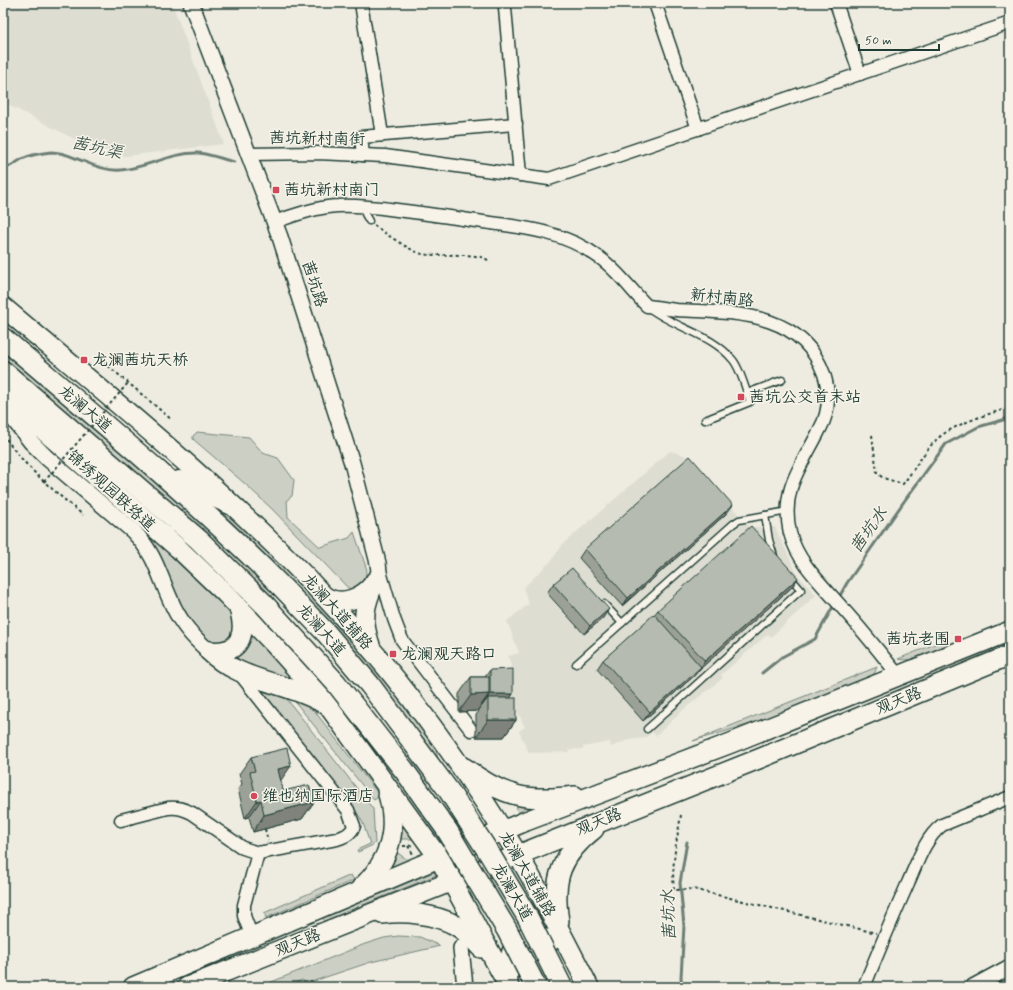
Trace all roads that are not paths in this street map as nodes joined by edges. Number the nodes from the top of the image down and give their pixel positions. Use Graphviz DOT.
graph roads {
  1 [pos="191,3"];
  2 [pos="361,3"];
  3 [pos="655,3"];
  4 [pos="836,3"];
  5 [pos="504,8"];
  6 [pos="1010,23"];
  7 [pos="860,74"];
  8 [pos="516,124"];
  9 [pos="698,128"];
  10 [pos="382,135"];
  11 [pos="249,154"];
  12 [pos="363,155"];
  13 [pos="520,175"];
  14 [pos="364,206"];
  15 [pos="369,221"];
  16 [pos="274,222"];
  17 [pos="647,306"];
  18 [pos="3,307"];
  19 [pos="3,338"];
  20 [pos="3,370"];
  21 [pos="782,380"];
  22 [pos="3,384"];
  23 [pos="747,393"];
  24 [pos="3,406"];
  25 [pos="705,420"];
  26 [pos="41,428"];
  27 [pos="162,474"];
  28 [pos="230,504"];
  29 [pos="788,511"];
  30 [pos="765,515"];
  31 [pos="378,563"];
  32 [pos="778,563"];
  33 [pos="783,568"];
  34 [pos="375,581"];
  35 [pos="325,597"];
  36 [pos="601,600"];
  37 [pos="239,608"];
  38 [pos="622,623"];
  39 [pos="1010,630"];
  40 [pos="209,650"];
  41 [pos="375,655"];
  42 [pos="1010,655"];
  43 [pos="576,664"];
  44 [pos="238,670"];
  45 [pos="899,676"];
  46 [pos="329,707"];
  47 [pos="647,729"];
  48 [pos="470,730"];
  49 [pos="439,736"];
  50 [pos="453,756"];
  51 [pos="383,780"];
  52 [pos="611,789"];
  53 [pos="1010,797"];
  54 [pos="614,816"];
  55 [pos="121,820"];
  56 [pos="503,831"];
  57 [pos="258,853"];
  58 [pos="518,854"];
  59 [pos="439,858"];
  60 [pos="452,881"];
  61 [pos="358,891"];
  62 [pos="359,918"];
  63 [pos="252,937"];
  64 [pos="565,939"];
  65 [pos="461,948"];
  66 [pos="574,956"];
  67 [pos="1010,967"];
  68 [pos="507,983"];
  69 [pos="132,987"];
  70 [pos="187,987"];
  71 [pos="465,987"];
  72 [pos="536,987"];
  73 [pos="562,987"];
  74 [pos="589,987"];
  75 [pos="864,987"];
  76 [pos="972,987"];
  1 -- 11 [label="street, 茜坑路"];
  2 -- 10 [label="street"];
  3 -- 9 [label="street"];
  4 -- 7 [label="street"];
  5 -- 8 [label="street"];
  6 -- 7 [label="street, 茜坑新村南街"];
  7 -- 9 [label="street, 茜坑新村南街"];
  8 -- 10 [label="street"];
  8 -- 13 [label="street"];
  9 -- 13 [label="street, 茜坑新村南街"];
  10 -- 12 [label="street"];
  11 -- 12 [label="street, 茜坑新村南街"];
  11 -- 16 [label="street, 茜坑路"];
  12 -- 13 [label="street, 茜坑新村南街"];
  14 -- 15 [label="lane"];
  14 -- 16 [label="street"];
  14 -- 17 [label="street"];
  16 -- 31 [label="street, 茜坑路"];
  17 -- 23 [label="lane"];
  17 -- 29 [label="street, 新村南路"];
  18 -- 28 [label="main road, 龙澜大道辅路"];
  19 -- 27 [label="highway, 龙澜大道"];
  20 -- 72 [label="highway, 龙澜大道, bridge"];
  21 -- 23 [label="lane"];
  22 -- 26 [label="highway"];
  23 -- 25 [label="lane"];
  24 -- 40 [label="street, 锦绣观园联络道"];
  26 -- 37 [label="main road"];
  27 -- 28 [label="highway"];
  27 -- 73 [label="highway, 龙澜大道, bridge"];
  28 -- 35 [label="main road, 龙澜大道辅路"];
  29 -- 30 [label="lane"];
  29 -- 45 [label="street, 新村南路"];
  30 -- 32 [label="lane"];
  30 -- 38 [label="lane"];
  31 -- 34 [label="street, 茜坑路"];
  31 -- 48 [label="street"];
  33 -- 47 [label="lane"];
  34 -- 35 [label="main road"];
  34 -- 41 [label="main road"];
  35 -- 41 [label="main road, 龙澜大道辅路"];
  36 -- 38 [label="lane"];
  37 -- 40 [label="main road"];
  37 -- 46 [label="main road"];
  38 -- 43 [label="lane"];
  39 -- 45 [label="main road, 观天路"];
  40 -- 44 [label="main road"];
  41 -- 49 [label="main road, 龙澜大道辅路"];
  42 -- 54 [label="main road, 观天路"];
  44 -- 46 [label="main road"];
  44 -- 57 [label="street"];
  45 -- 52 [label="main road, 观天路"];
  46 -- 51 [label="main road"];
  49 -- 50 [label="main road, 龙澜大道辅路"];
  49 -- 51 [label="main road"];
  50 -- 52 [label="main road"];
  50 -- 56 [label="main road, 龙澜大道辅路"];
  51 -- 59 [label="main road"];
  51 -- 61 [label="main road"];
  52 -- 56 [label="main road, 观天路"];
  53 -- 75 [label="street"];
  54 -- 58 [label="main road, 观天路"];
  54 -- 64 [label="main road"];
  55 -- 57 [label="street"];
  56 -- 58 [label="main road, 龙澜大道辅路"];
  56 -- 59 [label="main road, 观天路"];
  57 -- 63 [label="street"];
  58 -- 60 [label="main road, 观天路"];
  58 -- 64 [label="main road, 龙澜大道辅路"];
  59 -- 60 [label="main road"];
  59 -- 61 [label="main road, 观天路"];
  60 -- 62 [label="main road, 观天路"];
  60 -- 68 [label="main road"];
  61 -- 63 [label="main road, 观天路"];
  62 -- 68 [label="main road"];
  62 -- 70 [label="main road, 观天路"];
  63 -- 69 [label="main road, 观天路"];
  64 -- 66 [label="main road, 龙澜大道辅路"];
  65 -- 71 [label="street"];
  66 -- 68 [label="main road"];
  66 -- 74 [label="main road, 龙澜大道辅路"];
  67 -- 76 [label="street"];
}
